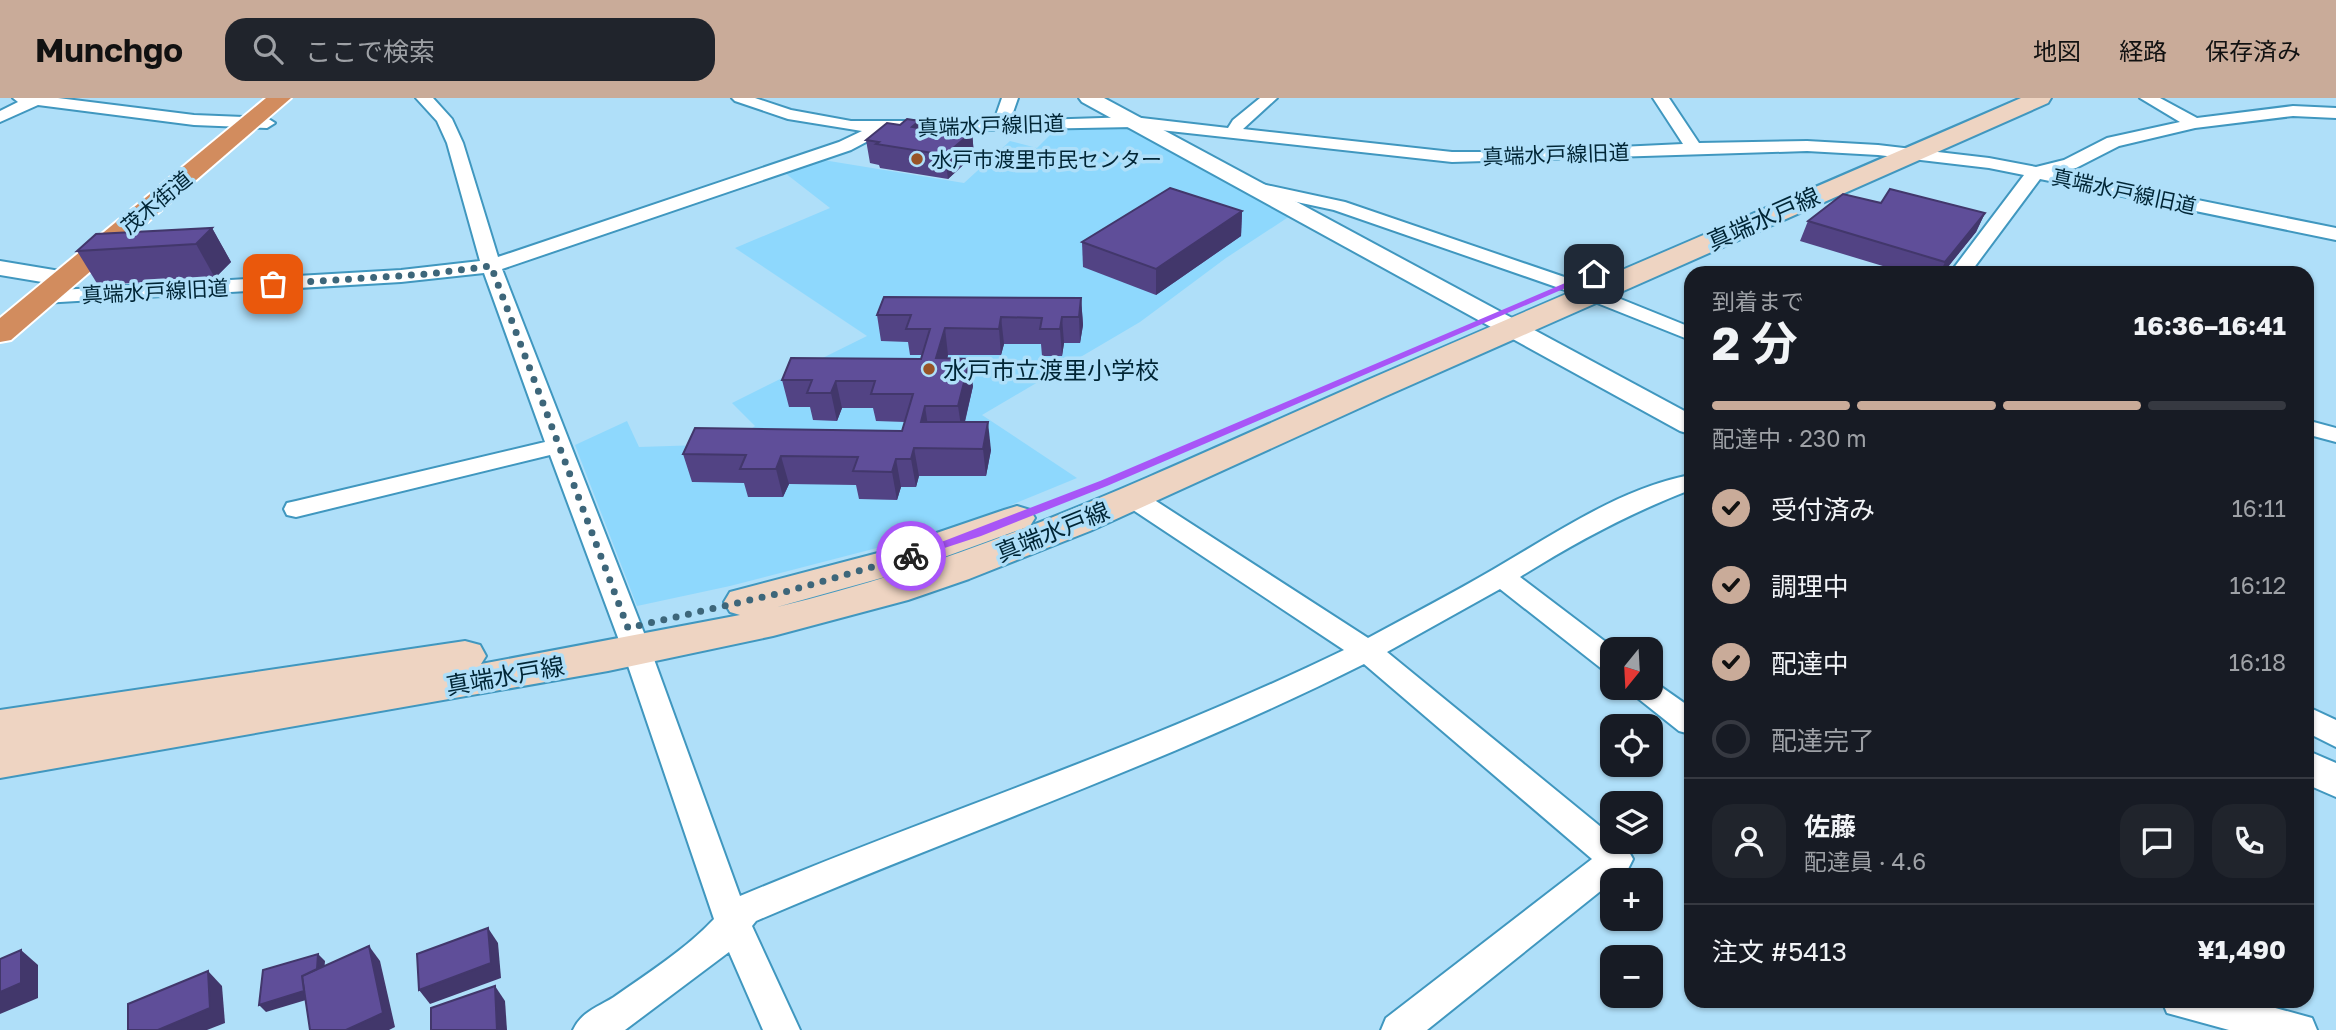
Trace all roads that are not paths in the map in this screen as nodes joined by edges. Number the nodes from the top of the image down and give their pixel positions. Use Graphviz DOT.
graph roads {
  1 [pos="280,98"];
  2 [pos="424,98"];
  3 [pos="740,98"];
  4 [pos="1010,98"];
  5 [pos="1089,98"];
  6 [pos="1269,98"];
  7 [pos="1661,98"];
  8 [pos="1997,98"];
  9 [pos="2040,98"];
  10 [pos="2148,98"];
  11 [pos="2283,98"];
  12 [pos="28,99"];
  13 [pos="2314,112"];
  14 [pos="2336,113"];
  15 [pos="0,117"];
  16 [pos="1133,122"];
  17 [pos="259,123"];
  18 [pos="2195,123"];
  19 [pos="1000,125"];
  20 [pos="879,129"];
  21 [pos="1233,131"];
  22 [pos="1694,148"];
  23 [pos="1878,150"];
  24 [pos="1910,153"];
  25 [pos="2035,173"];
  26 [pos="1252,187"];
  27 [pos="2336,234"];
  28 [pos="491,266"];
  29 [pos="1965,266"];
  30 [pos="0,268"];
  31 [pos="65,279"];
  32 [pos="1580,289"];
  33 [pos="43,297"];
  34 [pos="1501,323"];
  35 [pos="1684,332"];
  36 [pos="0,333"];
  37 [pos="1684,422"];
  38 [pos="2314,429"];
  39 [pos="2336,435"];
  40 [pos="560,445"];
  41 [pos="1684,484"];
  42 [pos="1133,498"];
  43 [pos="296,509"];
  44 [pos="1502,576"];
  45 [pos="633,639"];
  46 [pos="1367,651"];
  47 [pos="1600,653"];
  48 [pos="1660,700"];
  49 [pos="1684,718"];
  50 [pos="2314,722"];
  51 [pos="0,727"];
  52 [pos="2336,735"];
  53 [pos="0,760"];
  54 [pos="2314,769"];
  55 [pos="2336,781"];
  56 [pos="733,923"];
  57 [pos="2209,1008"];
  58 [pos="591,1030"];
  59 [pos="782,1030"];
  60 [pos="1399,1030"];
  61 [pos="2299,1030"];
  1 -- 17 [label="highway, 茂木街道"];
  2 -- 28 [label="street"];
  3 -- 20 [label="street"];
  4 -- 19 [label="street"];
  5 -- 16 [label="street"];
  6 -- 21 [label="street"];
  7 -- 22 [label="street"];
  8 -- 23 [label="main road, 真端水戸線"];
  9 -- 24 [label="main road, 真端水戸線"];
  10 -- 18 [label="street"];
  11 -- 13 [label="street"];
  12 -- 15 [label="street"];
  12 -- 17 [label="street"];
  13 -- 14 [label="street"];
  13 -- 18 [label="street"];
  16 -- 19 [label="street, 真端水戸線旧道"];
  16 -- 21 [label="street, 真端水戸線旧道"];
  16 -- 26 [label="street"];
  17 -- 31 [label="highway, 茂木街道"];
  18 -- 25 [label="street"];
  19 -- 20 [label="street, 真端水戸線旧道"];
  20 -- 28 [label="street, 真端水戸線旧道"];
  21 -- 22 [label="street, 真端水戸線旧道"];
  22 -- 23 [label="street, 真端水戸線旧道"];
  23 -- 24 [label="street, 真端水戸線旧道"];
  23 -- 32 [label="main road, 真端水戸線"];
  24 -- 25 [label="street, 真端水戸線旧道"];
  24 -- 32 [label="main road, 真端水戸線"];
  25 -- 27 [label="street, 真端水戸線旧道"];
  25 -- 29 [label="street"];
  26 -- 32 [label="street"];
  26 -- 34 [label="street"];
  28 -- 33 [label="street, 真端水戸線旧道"];
  28 -- 40 [label="street"];
  30 -- 31 [label="street"];
  31 -- 33 [label="highway, 茂木街道"];
  32 -- 34 [label="main road, 真端水戸線"];
  32 -- 35 [label="street"];
  33 -- 36 [label="highway, 茂木街道"];
  34 -- 37 [label="street"];
  34 -- 42 [label="main road, 真端水戸線"];
  34 -- 45 [label="main road, 真端水戸線"];
  38 -- 39 [label="street"];
  40 -- 43 [label="street"];
  40 -- 45 [label="street"];
  41 -- 44 [label="street"];
  42 -- 45 [label="main road, 真端水戸線"];
  42 -- 46 [label="street"];
  44 -- 46 [label="street"];
  44 -- 47 [label="street"];
  45 -- 51 [label="main road, 真端水戸線"];
  45 -- 53 [label="main road, 真端水戸線"];
  45 -- 56 [label="street"];
  46 -- 56 [label="street"];
  46 -- 60 [label="street"];
  48 -- 49 [label="street"];
  50 -- 52 [label="street"];
  54 -- 55 [label="street"];
  56 -- 58 [label="street"];
  56 -- 59 [label="street"];
  57 -- 61 [label="street"];
}
